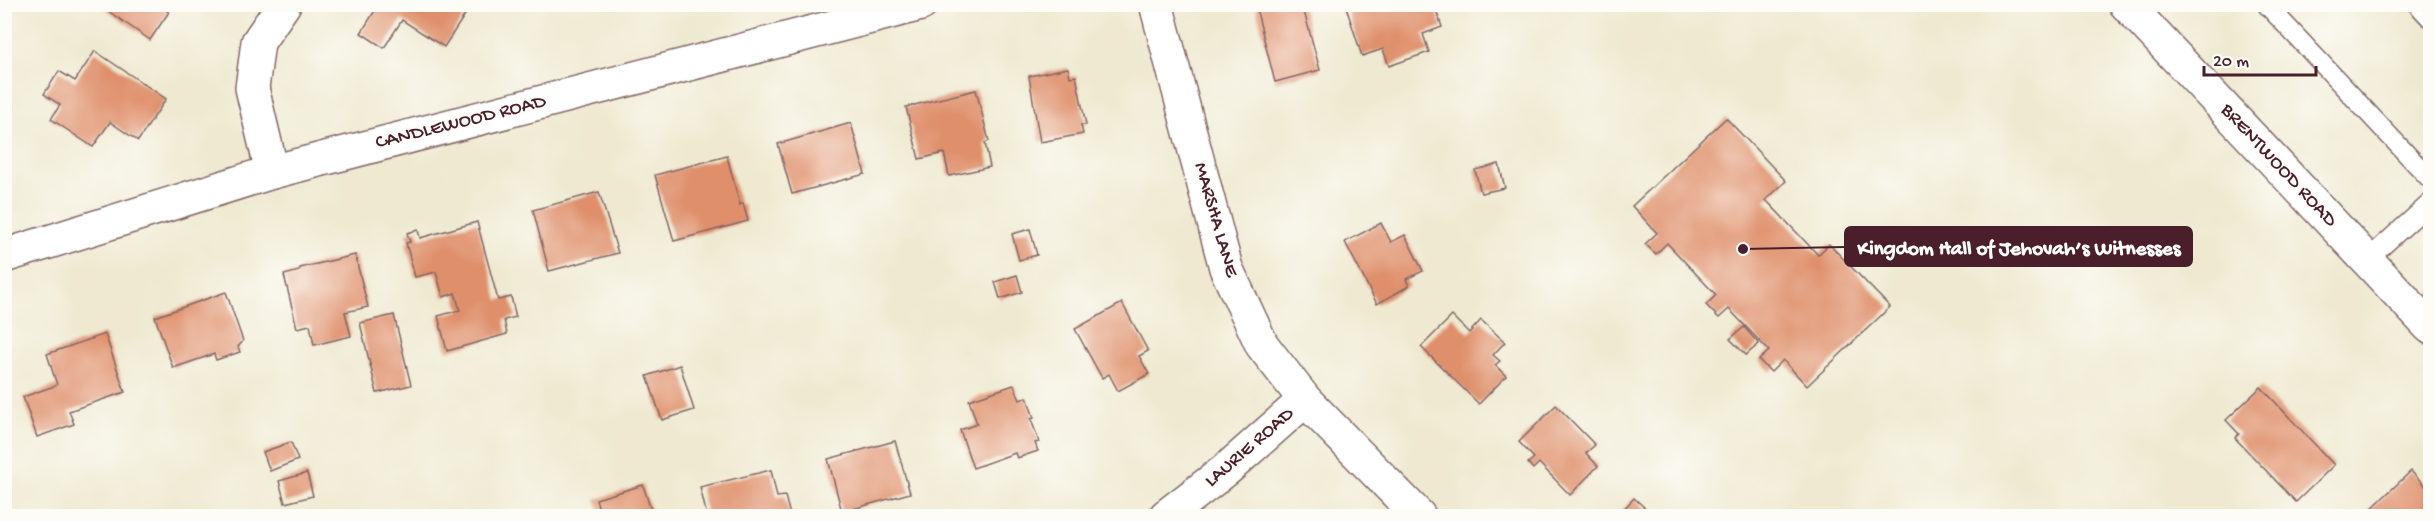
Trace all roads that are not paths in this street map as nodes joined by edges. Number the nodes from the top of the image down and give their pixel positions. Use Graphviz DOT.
graph roads {
  1 [pos="284,4"];
  2 [pos="921,4"];
  3 [pos="1156,4"];
  4 [pos="2126,4"];
  5 [pos="2266,4"];
  6 [pos="2417,4"];
  7 [pos="2430,18"];
  8 [pos="272,172"];
  9 [pos="2430,179"];
  10 [pos="2430,203"];
  11 [pos="4,256"];
  12 [pos="2367,260"];
  13 [pos="2430,327"];
  14 [pos="1305,400"];
  15 [pos="1166,516"];
  16 [pos="1419,516"];
  1 -- 8 [label="street"];
  2 -- 8 [label="street, CANDLEWOOD ROAD"];
  3 -- 14 [label="street, MARSHA LANE"];
  4 -- 12 [label="street, BRENTWOOD ROAD"];
  5 -- 9 [label="lane"];
  6 -- 7 [label="lane"];
  8 -- 11 [label="street, CANDLEWOOD ROAD"];
  10 -- 12 [label="lane"];
  12 -- 13 [label="street, BRENTWOOD ROAD"];
  14 -- 15 [label="street, LAURIE ROAD"];
  14 -- 16 [label="street, MARSHA LANE"];
}
